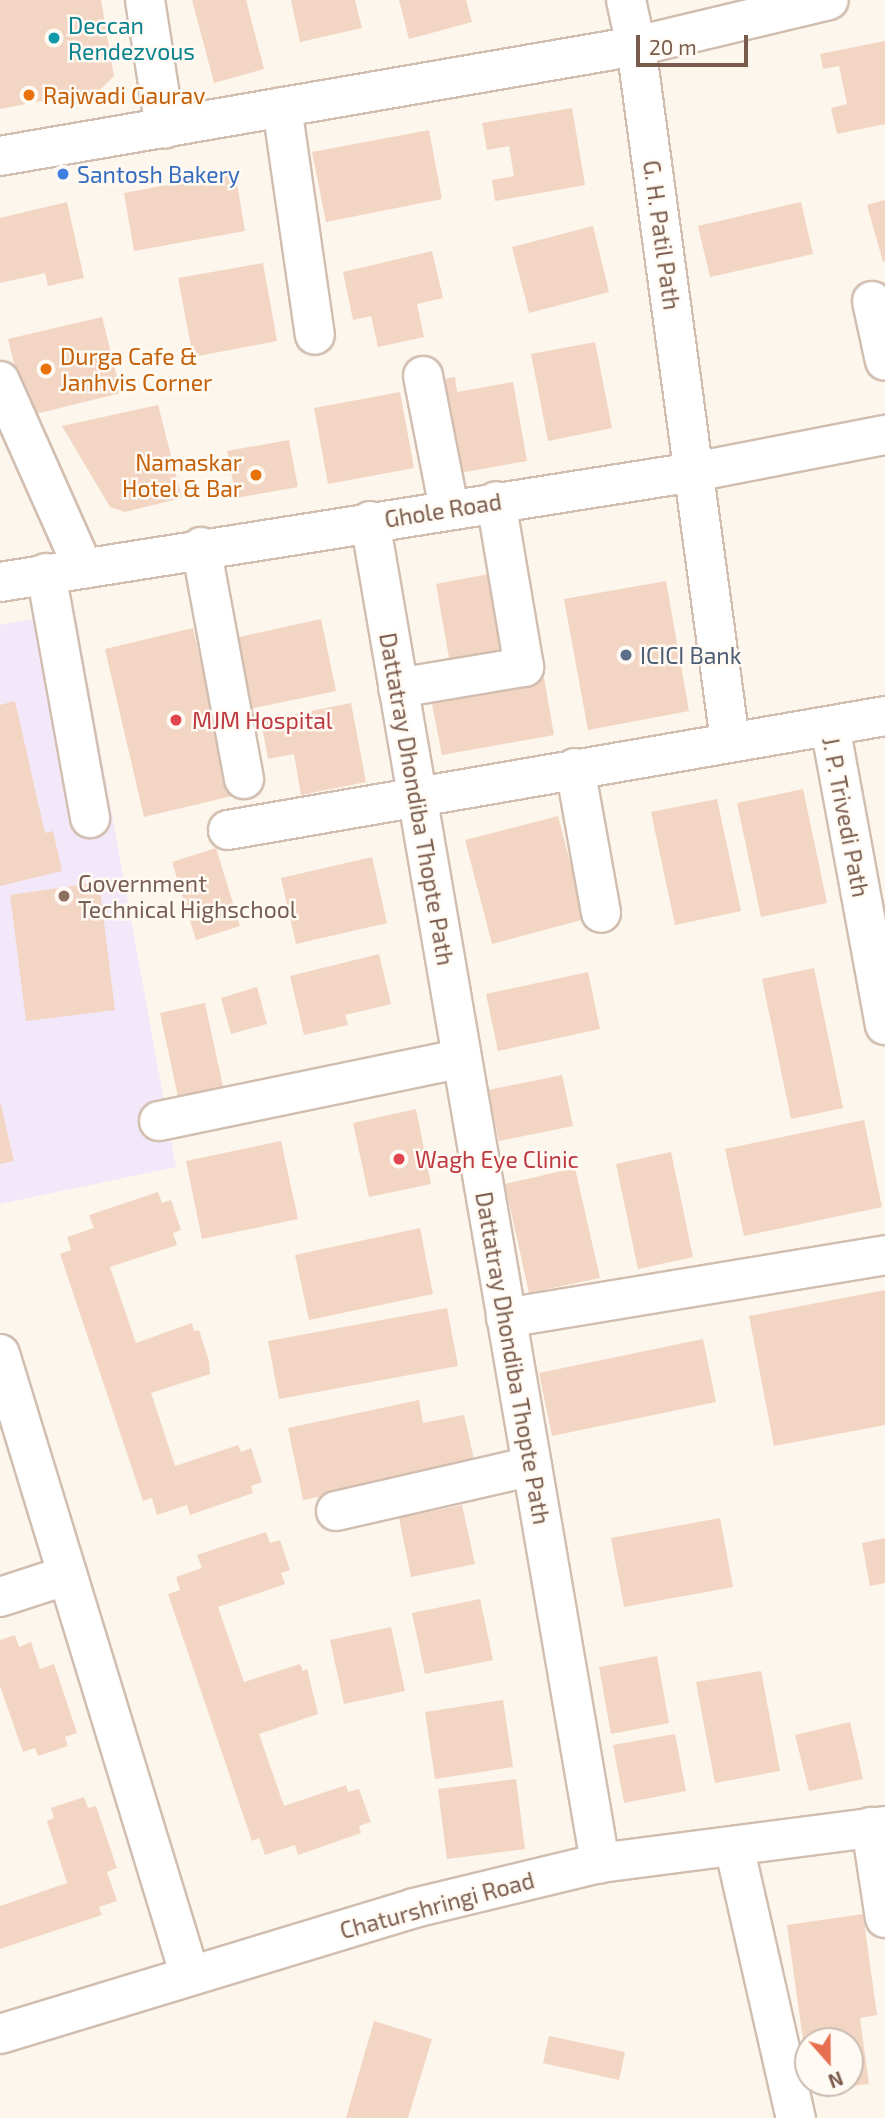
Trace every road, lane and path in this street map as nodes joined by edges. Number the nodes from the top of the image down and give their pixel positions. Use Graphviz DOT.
graph roads {
  1 [pos="145,0"];
  2 [pos="626,0"];
  3 [pos="829,0"];
  4 [pos="636,46"];
  5 [pos="282,107"];
  6 [pos="165,128"];
  7 [pos="0,156"];
  8 [pos="872,301"];
  9 [pos="316,335"];
  10 [pos="885,361"];
  11 [pos="423,376"];
  12 [pos="0,381"];
  13 [pos="885,435"];
  14 [pos="694,472"];
  15 [pos="496,501"];
  16 [pos="449,509"];
  17 [pos="370,521"];
  18 [pos="201,547"];
  19 [pos="64,569"];
  20 [pos="0,582"];
  21 [pos="398,688"];
  22 [pos="885,716"];
  23 [pos="830,726"];
  24 [pos="730,741"];
  25 [pos="575,768"];
  26 [pos="244,779"];
  27 [pos="417,796"];
  28 [pos="90,818"];
  29 [pos="228,830"];
  30 [pos="601,913"];
  31 [pos="885,1025"];
  32 [pos="461,1058"];
  33 [pos="159,1121"];
  34 [pos="885,1255"];
  35 [pos="506,1318"];
  36 [pos="0,1354"];
  37 [pos="532,1466"];
  38 [pos="336,1511"];
  39 [pos="68,1574"];
  40 [pos="0,1597"];
  41 [pos="878,1827"];
  42 [pos="734,1846"];
  43 [pos="600,1863"];
  44 [pos="885,1918"];
  45 [pos="190,1976"];
  46 [pos="0,2034"];
  47 [pos="796,2118"];
  1 -- 6 [label="street"];
  2 -- 4 [label="street, G. H. Patil Path"];
  3 -- 4 [label="street"];
  4 -- 5 [label="street"];
  4 -- 14 [label="street, G. H. Patil Path"];
  5 -- 6 [label="street"];
  5 -- 9 [label="street"];
  6 -- 7 [label="street"];
  8 -- 10 [label="street"];
  11 -- 16 [label="street"];
  12 -- 19 [label="street"];
  13 -- 14 [label="street, Ghole Road"];
  14 -- 15 [label="street, Ghole Road"];
  14 -- 24 [label="street"];
  15 -- 16 [label="street, Ghole Road"];
  15 -- 21 [label="street"];
  16 -- 17 [label="street, Ghole Road"];
  17 -- 18 [label="street, Ghole Road"];
  17 -- 21 [label="street, Dattatray Dhondiba Thopte Path"];
  18 -- 19 [label="street, Ghole Road"];
  18 -- 26 [label="street"];
  19 -- 20 [label="street, Ghole Road"];
  19 -- 28 [label="street"];
  21 -- 27 [label="street, Dattatray Dhondiba Thopte Path"];
  22 -- 23 [label="street"];
  23 -- 24 [label="street, J. P. Trivedi Path"];
  23 -- 31 [label="street, J. P. Trivedi Path"];
  24 -- 25 [label="street, J. P. Trivedi Path"];
  25 -- 27 [label="street, J. P. Trivedi Path"];
  25 -- 30 [label="street"];
  27 -- 29 [label="street, J. P. Trivedi Path"];
  27 -- 32 [label="street, Dattatray Dhondiba Thopte Path"];
  32 -- 33 [label="street"];
  32 -- 35 [label="street, Dattatray Dhondiba Thopte Path"];
  34 -- 35 [label="street"];
  35 -- 37 [label="street, Dattatray Dhondiba Thopte Path"];
  36 -- 39 [label="street"];
  37 -- 38 [label="street"];
  37 -- 43 [label="street, Dattatray Dhondiba Thopte Path"];
  39 -- 40 [label="street"];
  39 -- 45 [label="street"];
  41 -- 42 [label="street, Chaturshringi Road"];
  41 -- 44 [label="street"];
  42 -- 43 [label="street, Chaturshringi Road"];
  42 -- 47 [label="street"];
  43 -- 45 [label="street, Chaturshringi Road"];
  45 -- 46 [label="street, Chaturshringi Road"];
}
